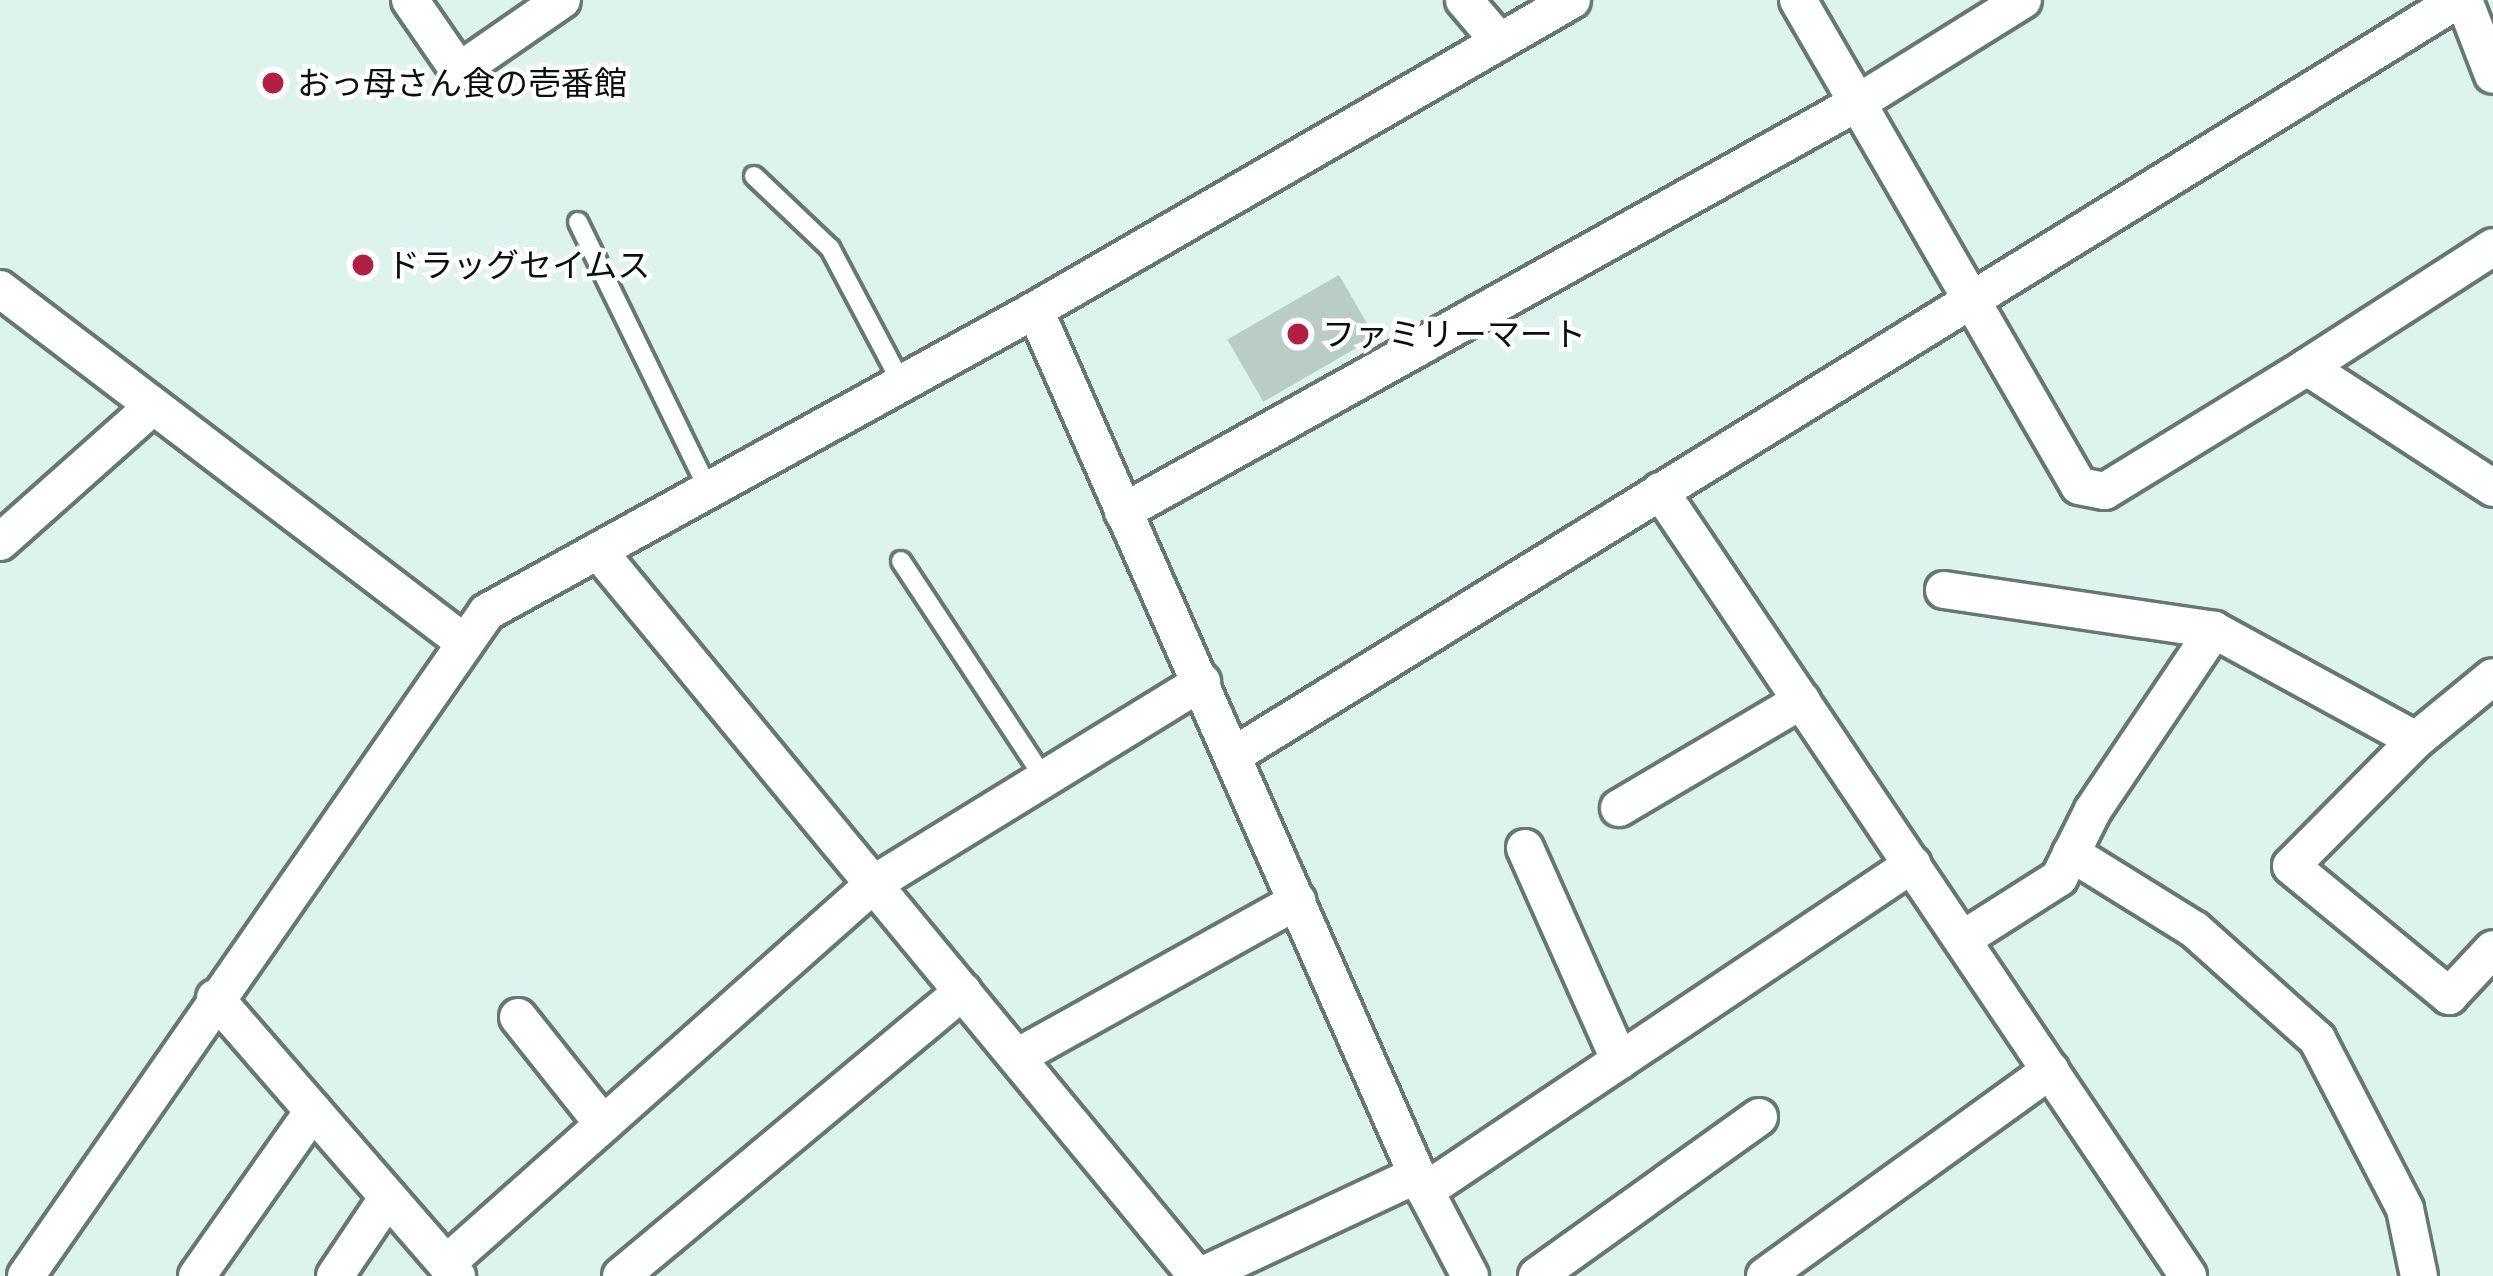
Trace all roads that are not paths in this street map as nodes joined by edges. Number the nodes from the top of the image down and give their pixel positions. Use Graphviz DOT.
graph roads {
  1 [pos="410,0"];
  2 [pos="562,0"];
  3 [pos="1464,0"];
  4 [pos="1572,0"];
  5 [pos="1798,0"];
  6 [pos="2023,0"];
  7 [pos="2461,0"];
  8 [pos="1499,41"];
  9 [pos="2493,75"];
  10 [pos="1858,102"];
  11 [pos="754,176"];
  12 [pos="578,223"];
  13 [pos="2493,248"];
  14 [pos="0,290"];
  15 [pos="1974,298"];
  16 [pos="1035,310"];
  17 [pos="2306,367"];
  18 [pos="902,384"];
  19 [pos="153,406"];
  20 [pos="2493,488"];
  21 [pos="709,491"];
  22 [pos="1660,491"];
  23 [pos="1124,512"];
  24 [pos="0,542"];
  25 [pos="599,552"];
  26 [pos="901,561"];
  27 [pos="1944,590"];
  28 [pos="2214,631"];
  29 [pos="465,643"];
  30 [pos="2493,677"];
  31 [pos="1202,682"];
  32 [pos="1802,700"];
  33 [pos="2416,740"];
  34 [pos="1234,755"];
  35 [pos="1045,778"];
  36 [pos="1619,808"];
  37 [pos="1525,848"];
  38 [pos="2072,853"];
  39 [pos="1913,864"];
  40 [pos="875,883"];
  41 [pos="1297,901"];
  42 [pos="1963,939"];
  43 [pos="2493,949"];
  44 [pos="963,991"];
  45 [pos="215,998"];
  46 [pos="518,1017"];
  47 [pos="1017,1057"];
  48 [pos="1620,1060"];
  49 [pos="2050,1070"];
  50 [pos="313,1111"];
  51 [pos="1759,1117"];
  52 [pos="603,1124"];
  53 [pos="1421,1183"];
  54 [pos="388,1197"];
  55 [pos="452,1270"];
  56 [pos="26,1276"];
  57 [pos="197,1276"];
  58 [pos="334,1276"];
  59 [pos="621,1276"];
  60 [pos="1199,1276"];
  61 [pos="1470,1276"];
  62 [pos="1537,1276"];
  63 [pos="1765,1276"];
  64 [pos="2188,1276"];
  65 [pos="2419,1276"];
  1 -- 2 [label="street"];
  3 -- 8 [label="street"];
  4 -- 8 [label="street"];
  5 -- 10 [label="street"];
  6 -- 10 [label="street"];
  7 -- 9 [label="street"];
  7 -- 15 [label="street"];
  8 -- 16 [label="street"];
  10 -- 15 [label="street"];
  10 -- 23 [label="street"];
  11 -- 18 [label="lane"];
  12 -- 21 [label="lane"];
  13 -- 17 [label="street"];
  14 -- 19 [label="street"];
  15 -- 17 [label="street"];
  15 -- 22 [label="street"];
  16 -- 18 [label="street"];
  16 -- 23 [label="street"];
  17 -- 20 [label="street"];
  18 -- 21 [label="street"];
  19 -- 24 [label="street"];
  19 -- 29 [label="street"];
  21 -- 25 [label="street"];
  22 -- 32 [label="street"];
  22 -- 34 [label="street"];
  23 -- 31 [label="street"];
  25 -- 29 [label="street"];
  25 -- 40 [label="street"];
  26 -- 35 [label="lane"];
  27 -- 28 [label="street"];
  28 -- 33 [label="street"];
  28 -- 38 [label="street"];
  29 -- 45 [label="street"];
  30 -- 33 [label="street"];
  31 -- 34 [label="street"];
  31 -- 35 [label="street"];
  32 -- 36 [label="street"];
  32 -- 39 [label="street"];
  33 -- 43 [label="street"];
  34 -- 41 [label="street"];
  35 -- 40 [label="street"];
  37 -- 48 [label="street"];
  38 -- 42 [label="street"];
  38 -- 65 [label="street"];
  39 -- 42 [label="street"];
  39 -- 48 [label="street"];
  40 -- 44 [label="street"];
  40 -- 52 [label="street"];
  41 -- 47 [label="street"];
  41 -- 53 [label="street"];
  42 -- 49 [label="street"];
  44 -- 47 [label="street"];
  44 -- 59 [label="street"];
  45 -- 50 [label="street"];
  45 -- 56 [label="street"];
  46 -- 52 [label="street"];
  47 -- 60 [label="street"];
  48 -- 53 [label="street"];
  49 -- 63 [label="street"];
  49 -- 64 [label="street"];
  50 -- 54 [label="street"];
  50 -- 57 [label="street"];
  51 -- 62 [label="street"];
  52 -- 55 [label="street"];
  53 -- 60 [label="street"];
  53 -- 61 [label="street"];
  54 -- 55 [label="street"];
  54 -- 58 [label="street"];
}
